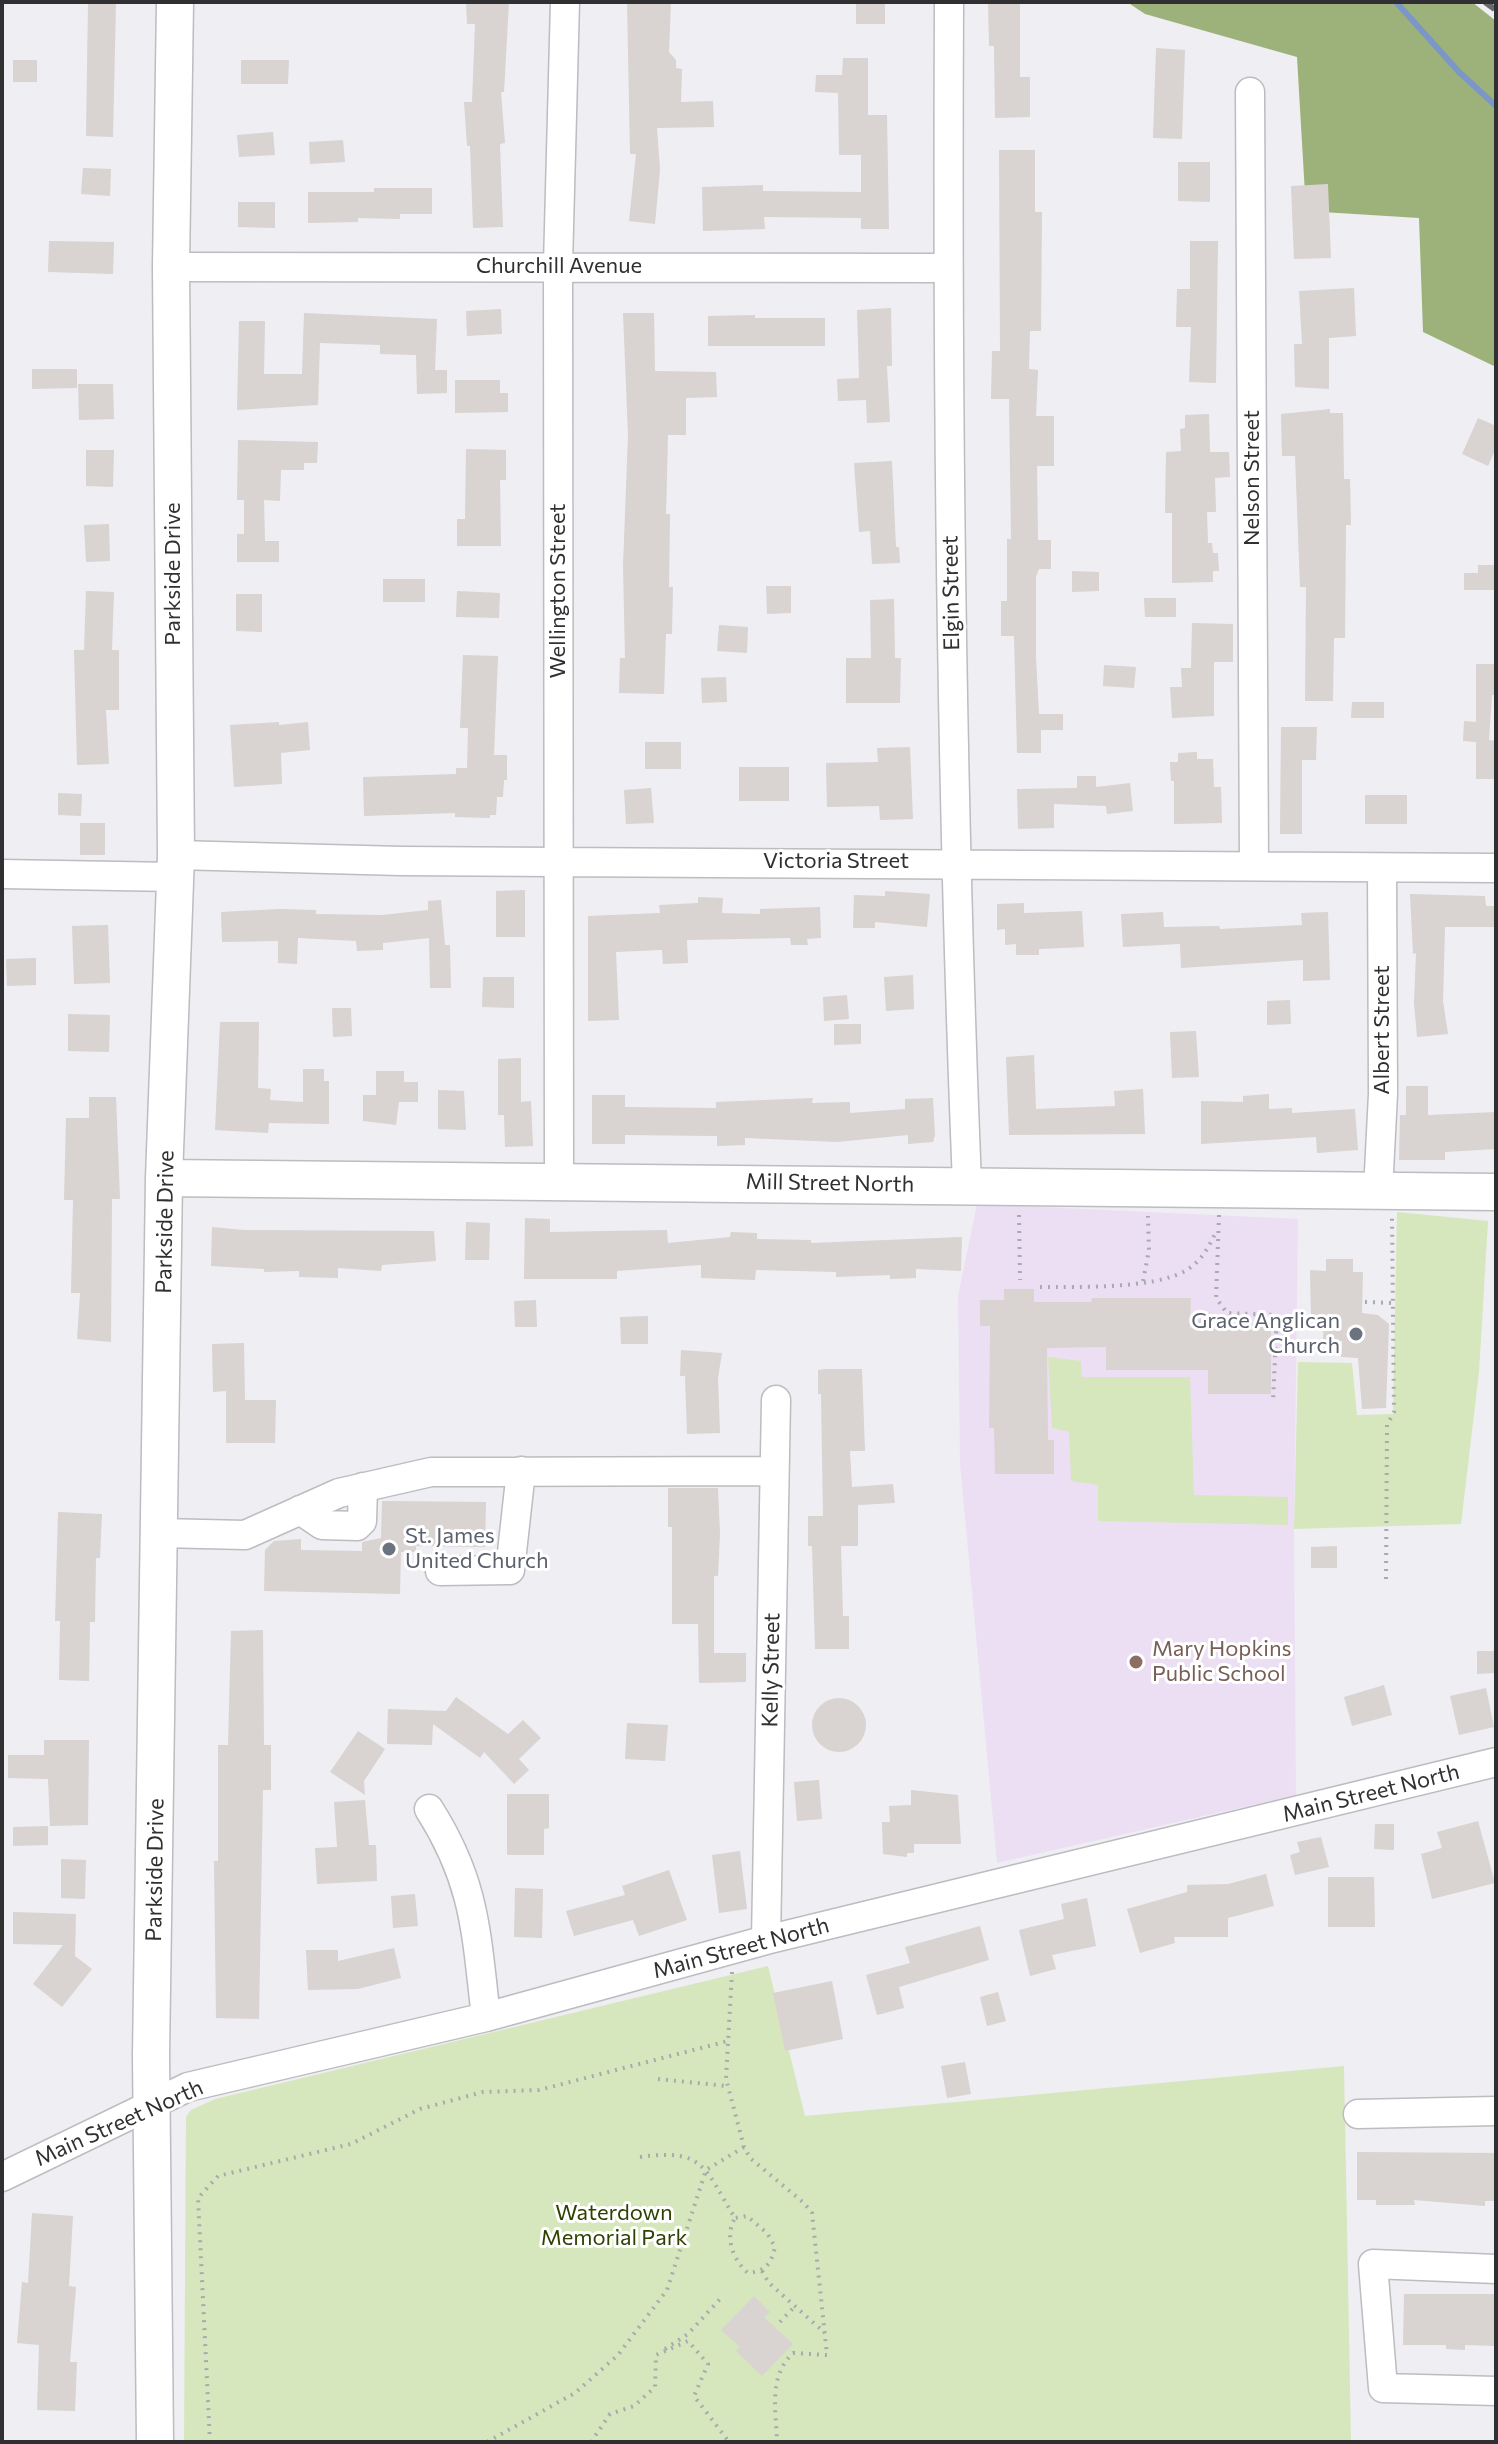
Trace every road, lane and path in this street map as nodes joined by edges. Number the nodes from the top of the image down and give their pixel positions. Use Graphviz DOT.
graph roads {
  1 [pos="175,2"];
  2 [pos="565,2"];
  3 [pos="949,2"];
  4 [pos="1250,92"];
  5 [pos="558,265"];
  6 [pos="171,267"];
  7 [pos="947,268"];
  8 [pos="558,859"];
  9 [pos="955,862"];
  10 [pos="1254,864"];
  11 [pos="176,866"];
  12 [pos="1496,868"];
  13 [pos="1382,869"];
  14 [pos="2,874"];
  15 [pos="164,1178"];
  16 [pos="559,1181"];
  17 [pos="967,1184"];
  18 [pos="1018,1185"];
  19 [pos="1147,1187"];
  20 [pos="1222,1188"];
  21 [pos="1385,1192"];
  22 [pos="1496,1192"];
  23 [pos="1217,1230"];
  24 [pos="1020,1280"];
  25 [pos="1143,1281"];
  26 [pos="1040,1287"];
  27 [pos="1365,1302"];
  28 [pos="1392,1303"];
  29 [pos="776,1400"];
  30 [pos="1273,1401"];
  31 [pos="521,1471"];
  32 [pos="774,1471"];
  33 [pos="160,1533"];
  34 [pos="440,1571"];
  35 [pos="1386,1579"];
  36 [pos="1496,1762"];
  37 [pos="429,1809"];
  38 [pos="766,1940"];
  39 [pos="733,1949"];
  40 [pos="486,2017"];
  41 [pos="728,2041"];
  42 [pos="658,2079"];
  43 [pos="728,2086"];
  44 [pos="152,2105"];
  45 [pos="1496,2111"];
  46 [pos="1358,2114"];
  47 [pos="744,2147"];
  48 [pos="640,2157"];
  49 [pos="706,2170"];
  50 [pos="2,2177"];
  51 [pos="735,2218"];
  52 [pos="1496,2269"];
  53 [pos="762,2271"];
  54 [pos="720,2299"];
  55 [pos="795,2306"];
  56 [pos="780,2322"];
  57 [pos="825,2333"];
  58 [pos="656,2355"];
  59 [pos="1496,2391"];
  60 [pos="155,2442"];
  61 [pos="210,2442"];
  62 [pos="487,2442"];
  63 [pos="591,2442"];
  64 [pos="729,2442"];
  65 [pos="777,2442"];
  1 -- 6 [label="main road, Parkside Drive"];
  2 -- 5 [label="street, Wellington Street"];
  3 -- 7 [label="street, Elgin Street"];
  4 -- 10 [label="street, Nelson Street"];
  5 -- 6 [label="street, Churchill Avenue"];
  5 -- 7 [label="street, Churchill Avenue"];
  5 -- 8 [label="street, Wellington Street"];
  6 -- 11 [label="main road, Parkside Drive"];
  7 -- 9 [label="street, Elgin Street"];
  8 -- 9 [label="street, Victoria Street"];
  8 -- 11 [label="street, Victoria Street"];
  8 -- 16 [label="street, Wellington Street"];
  9 -- 10 [label="street, Victoria Street"];
  9 -- 17 [label="street, Elgin Street"];
  10 -- 13 [label="street, Victoria Street"];
  11 -- 14 [label="street, Victoria Street"];
  11 -- 15 [label="main road, Parkside Drive"];
  12 -- 13 [label="street, Victoria Street"];
  13 -- 21 [label="street, Albert Street"];
  15 -- 16 [label="main road, Mill Street North"];
  15 -- 33 [label="main road, Parkside Drive"];
  16 -- 17 [label="main road, Mill Street North"];
  17 -- 18 [label="main road, Mill Street North"];
  18 -- 19 [label="main road, Mill Street North"];
  18 -- 24 [label="path"];
  19 -- 20 [label="main road, Mill Street North"];
  19 -- 25 [label="path"];
  20 -- 21 [label="main road, Mill Street North"];
  20 -- 23 [label="path"];
  21 -- 22 [label="main road, Mill Street North"];
  21 -- 28 [label="path"];
  23 -- 25 [label="path"];
  23 -- 30 [label="path"];
  25 -- 26 [label="path"];
  27 -- 28 [label="path"];
  28 -- 35 [label="path"];
  29 -- 32 [label="street, Kelly Street"];
  31 -- 32 [label="street"];
  31 -- 33 [label="street"];
  31 -- 34 [label="street"];
  32 -- 38 [label="street, Kelly Street"];
  33 -- 44 [label="main road, Parkside Drive"];
  36 -- 38 [label="street, Main Street North"];
  37 -- 40 [label="street"];
  38 -- 39 [label="street, Main Street North"];
  39 -- 40 [label="street, Main Street North"];
  39 -- 41 [label="path"];
  40 -- 44 [label="street, Main Street North"];
  41 -- 43 [label="path"];
  41 -- 61 [label="path"];
  42 -- 43 [label="path"];
  43 -- 47 [label="path"];
  44 -- 50 [label="street, Main Street North"];
  44 -- 60 [label="main road, Parkside Drive"];
  45 -- 46 [label="street"];
  47 -- 49 [label="path"];
  47 -- 57 [label="path"];
  48 -- 49 [label="path"];
  49 -- 51 [label="path"];
  49 -- 62 [label="path"];
  51 -- 53 [label="path"];
  51 -- 53 [label="path"];
  52 -- 59 [label="street"];
  53 -- 55 [label="path"];
  54 -- 58 [label="path"];
  55 -- 56 [label="path"];
  55 -- 57 [label="path"];
  57 -- 65 [label="path"];
  58 -- 63 [label="path"];
  58 -- 64 [label="path"];
}
